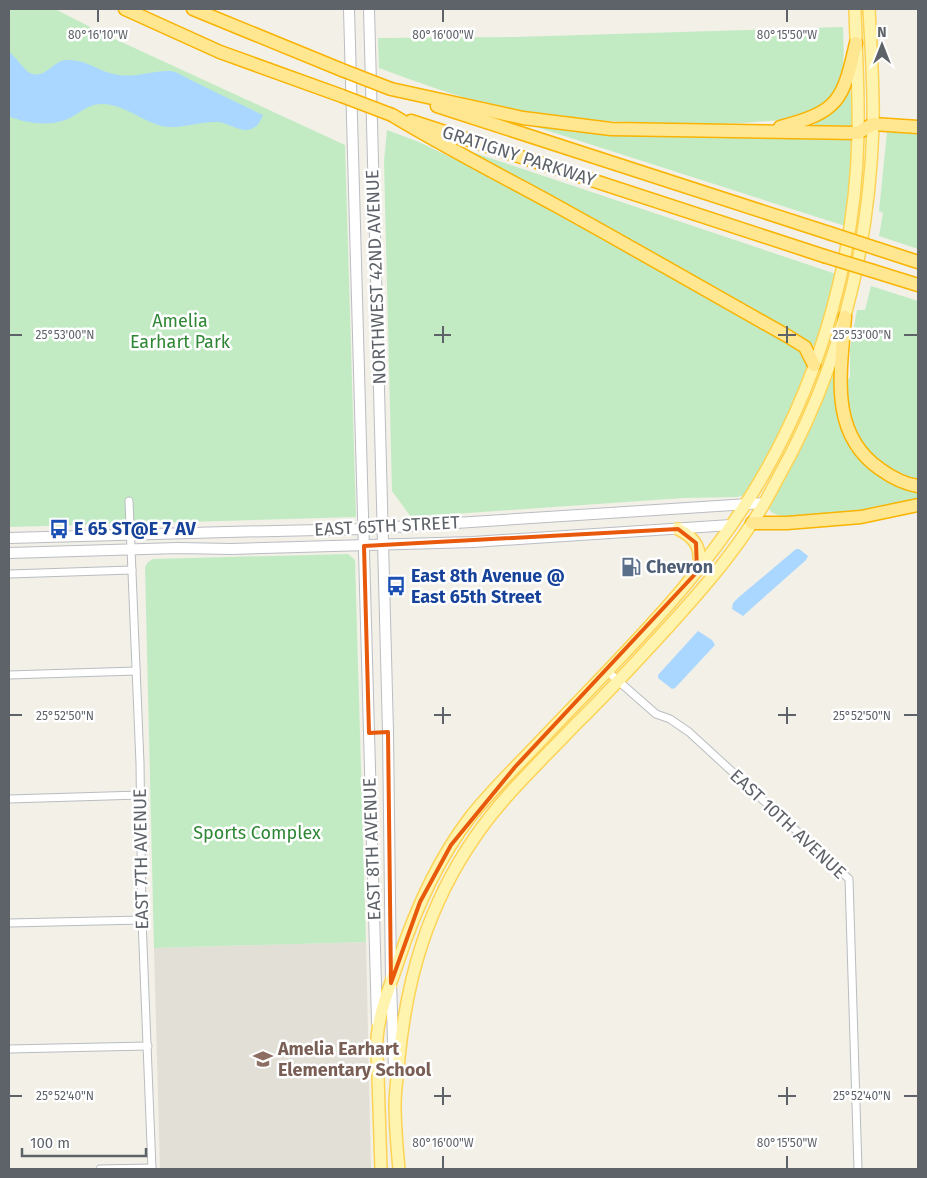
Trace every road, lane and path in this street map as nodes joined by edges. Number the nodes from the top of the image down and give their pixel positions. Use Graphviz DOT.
graph roads {
  1 [pos="125,9"];
  2 [pos="193,9"];
  3 [pos="349,9"];
  4 [pos="368,9"];
  5 [pos="854,9"];
  6 [pos="870,9"];
  7 [pos="856,43"];
  8 [pos="391,89"];
  9 [pos="392,115"];
  10 [pos="873,124"];
  11 [pos="918,127"];
  12 [pos="760,131"];
  13 [pos="858,133"];
  14 [pos="918,262"];
  15 [pos="916,285"];
  16 [pos="845,317"];
  17 [pos="814,365"];
  18 [pos="918,486"];
  19 [pos="130,501"];
  20 [pos="764,503"];
  21 [pos="746,504"];
  22 [pos="918,505"];
  23 [pos="752,523"];
  24 [pos="731,525"];
  25 [pos="383,528"];
  26 [pos="363,529"];
  27 [pos="678,529"];
  28 [pos="131,534"];
  29 [pos="9,538"];
  30 [pos="383,545"];
  31 [pos="364,546"];
  32 [pos="132,549"];
  33 [pos="9,552"];
  34 [pos="132,570"];
  35 [pos="697,572"];
  36 [pos="9,574"];
  37 [pos="136,671"];
  38 [pos="607,671"];
  39 [pos="9,675"];
  40 [pos="618,682"];
  41 [pos="388,732"];
  42 [pos="369,733"];
  43 [pos="140,795"];
  44 [pos="9,799"];
  45 [pos="142,920"];
  46 [pos="9,923"];
  47 [pos="391,983"];
  48 [pos="377,1038"];
  49 [pos="148,1046"];
  50 [pos="9,1049"];
  51 [pos="395,1102"];
  52 [pos="380,1157"];
  53 [pos="398,1163"];
  54 [pos="100,1169"];
  55 [pos="152,1169"];
  56 [pos="381,1169"];
  57 [pos="858,1169"];
  1 -- 9 [label="highway, GRATIGNY PARKWAY, bridge"];
  2 -- 8 [label="highway, GRATIGNY PARKWAY, bridge"];
  3 -- 26 [label="main road, NORTHWEST 42ND AVENUE"];
  4 -- 25 [label="main road, NORTHWEST 42ND AVENUE"];
  5 -- 7 [label="main road"];
  6 -- 10 [label="main road"];
  7 -- 12 [label="highway"];
  7 -- 13 [label="main road"];
  8 -- 12 [label="highway"];
  8 -- 14 [label="highway, GRATIGNY PARKWAY, bridge"];
  9 -- 15 [label="highway, GRATIGNY PARKWAY, bridge"];
  9 -- 17 [label="highway"];
  10 -- 11 [label="highway"];
  10 -- 13 [label="highway"];
  10 -- 16 [label="main road"];
  12 -- 13 [label="highway"];
  13 -- 17 [label="main road"];
  16 -- 18 [label="highway"];
  16 -- 20 [label="main road"];
  17 -- 21 [label="main road"];
  19 -- 28 [label="street, EAST 7TH AVENUE"];
  20 -- 21 [label="main road, EAST 65TH STREET"];
  20 -- 23 [label="main road"];
  21 -- 24 [label="main road"];
  21 -- 25 [label="main road, EAST 65TH STREET"];
  22 -- 23 [label="highway"];
  23 -- 24 [label="main road, EAST 65TH STREET"];
  23 -- 40 [label="main road"];
  24 -- 27 [label="main road, EAST 65TH STREET"];
  24 -- 35 [label="main road"];
  25 -- 26 [label="main road, EAST 65TH STREET"];
  25 -- 30 [label="main road, NORTHWEST 42ND AVENUE"];
  26 -- 28 [label="main road, EAST 65TH STREET"];
  26 -- 31 [label="main road, EAST 8TH AVENUE"];
  27 -- 30 [label="main road, EAST 65TH STREET"];
  27 -- 35 [label="main road"];
  28 -- 29 [label="main road, EAST 65TH STREET"];
  28 -- 32 [label="street, EAST 7TH AVENUE"];
  30 -- 31 [label="main road, EAST 65TH STREET"];
  30 -- 41 [label="main road, EAST 8TH AVENUE"];
  31 -- 32 [label="main road, EAST 65TH STREET"];
  31 -- 42 [label="main road, EAST 8TH AVENUE"];
  32 -- 33 [label="main road, EAST 65TH STREET"];
  32 -- 34 [label="street, EAST 7TH AVENUE"];
  34 -- 36 [label="street"];
  34 -- 37 [label="street, EAST 7TH AVENUE"];
  35 -- 38 [label="main road"];
  37 -- 39 [label="street"];
  37 -- 43 [label="street, EAST 7TH AVENUE"];
  38 -- 40 [label="street, EAST 10TH AVENUE"];
  38 -- 47 [label="main road"];
  40 -- 51 [label="main road"];
  40 -- 57 [label="street, EAST 10TH AVENUE"];
  41 -- 42 [label="main road"];
  41 -- 47 [label="main road, EAST 8TH AVENUE"];
  42 -- 48 [label="main road, EAST 8TH AVENUE"];
  43 -- 44 [label="street"];
  43 -- 45 [label="street, EAST 7TH AVENUE"];
  45 -- 46 [label="street"];
  45 -- 49 [label="street, EAST 7TH AVENUE"];
  47 -- 48 [label="main road"];
  47 -- 51 [label="main road, EAST 8TH AVENUE"];
  48 -- 52 [label="main road, EAST 8TH AVENUE"];
  49 -- 50 [label="street"];
  49 -- 55 [label="street, EAST 7TH AVENUE"];
  51 -- 53 [label="main road, EAST 8TH AVENUE"];
  52 -- 53 [label="main road"];
  52 -- 56 [label="main road, EAST 8TH AVENUE"];
  54 -- 55 [label="street"];
}
